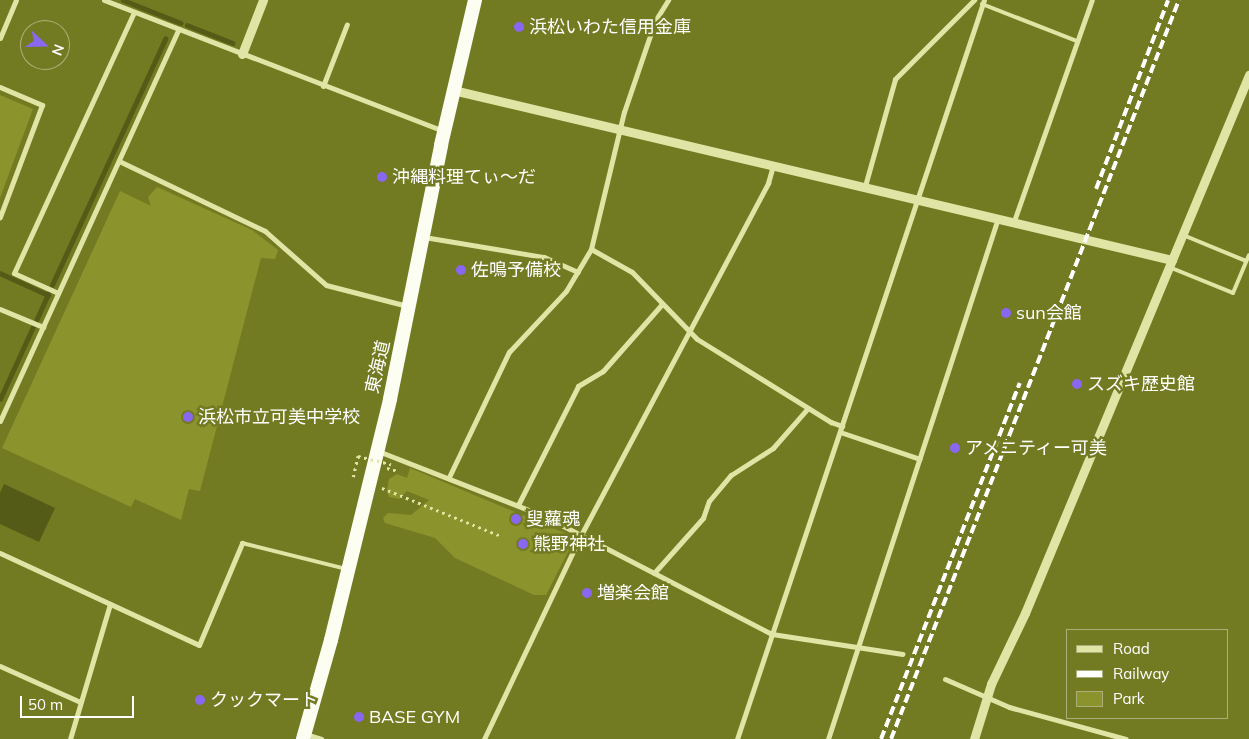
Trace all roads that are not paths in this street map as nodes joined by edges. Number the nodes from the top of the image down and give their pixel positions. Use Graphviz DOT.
graph roads {
  1 [pos="16,0"];
  2 [pos="104,0"];
  3 [pos="263,0"];
  4 [pos="475,0"];
  5 [pos="668,0"];
  6 [pos="975,0"];
  7 [pos="1092,0"];
  8 [pos="983,2"];
  9 [pos="134,12"];
  10 [pos="347,24"];
  11 [pos="179,29"];
  12 [pos="0,38"];
  13 [pos="1077,41"];
  14 [pos="242,54"];
  15 [pos="1249,75"];
  16 [pos="323,86"];
  17 [pos="0,87"];
  18 [pos="453,90"];
  19 [pos="620,129"];
  20 [pos="444,131"];
  21 [pos="119,161"];
  22 [pos="773,165"];
  23 [pos="865,186"];
  24 [pos="918,198"];
  25 [pos="0,217"];
  26 [pos="998,217"];
  27 [pos="1014,221"];
  28 [pos="1183,235"];
  29 [pos="423,237"];
  30 [pos="591,249"];
  31 [pos="1249,255"];
  32 [pos="1246,261"];
  33 [pos="1171,263"];
  34 [pos="578,272"];
  35 [pos="58,293"];
  36 [pos="662,304"];
  37 [pos="410,307"];
  38 [pos="0,309"];
  39 [pos="43,328"];
  40 [pos="688,333"];
  41 [pos="808,408"];
  42 [pos="0,421"];
  43 [pos="842,426"];
  44 [pos="840,432"];
  45 [pos="377,451"];
  46 [pos="920,459"];
  47 [pos="449,477"];
  48 [pos="518,505"];
  49 [pos="581,535"];
  50 [pos="242,543"];
  51 [pos="0,553"];
  52 [pos="348,569"];
  53 [pos="654,573"];
  54 [pos="110,604"];
  55 [pos="772,634"];
  56 [pos="858,648"];
  57 [pos="902,654"];
  58 [pos="0,666"];
  59 [pos="945,679"];
  60 [pos="986,697"];
  61 [pos="80,702"];
  62 [pos="304,736"];
  63 [pos="70,739"];
  64 [pos="321,739"];
  65 [pos="484,739"];
  66 [pos="737,739"];
  67 [pos="828,739"];
  68 [pos="974,739"];
  69 [pos="1126,739"];
  1 -- 12 [label="street"];
  2 -- 9 [label="street"];
  3 -- 14 [label="street"];
  4 -- 18 [label="highway, 東海道"];
  5 -- 19 [label="street"];
  6 -- 8 [label="street"];
  6 -- 23 [label="street"];
  7 -- 13 [label="street"];
  8 -- 13 [label="lane"];
  8 -- 24 [label="street"];
  9 -- 11 [label="street"];
  9 -- 35 [label="street"];
  10 -- 16 [label="street"];
  11 -- 14 [label="street"];
  11 -- 21 [label="street"];
  13 -- 27 [label="street"];
  14 -- 16 [label="street"];
  15 -- 28 [label="street"];
  16 -- 20 [label="street"];
  17 -- 25 [label="street"];
  18 -- 19 [label="street"];
  18 -- 20 [label="highway, 東海道"];
  19 -- 22 [label="street"];
  19 -- 30 [label="street"];
  20 -- 29 [label="highway, 東海道"];
  21 -- 35 [label="street"];
  21 -- 37 [label="street"];
  22 -- 23 [label="street"];
  22 -- 40 [label="street"];
  23 -- 24 [label="street"];
  24 -- 26 [label="street"];
  24 -- 43 [label="street"];
  26 -- 27 [label="street"];
  26 -- 46 [label="street"];
  27 -- 33 [label="street"];
  28 -- 32 [label="lane"];
  28 -- 33 [label="street"];
  29 -- 34 [label="street"];
  29 -- 37 [label="highway, 東海道"];
  30 -- 34 [label="street"];
  30 -- 36 [label="street"];
  31 -- 32 [label="lane"];
  32 -- 33 [label="lane"];
  33 -- 60 [label="street"];
  34 -- 47 [label="street"];
  35 -- 39 [label="street"];
  36 -- 40 [label="street"];
  36 -- 48 [label="street"];
  37 -- 45 [label="highway, 東海道"];
  38 -- 39 [label="street"];
  39 -- 42 [label="street"];
  40 -- 41 [label="street"];
  40 -- 49 [label="street"];
  41 -- 43 [label="street"];
  41 -- 53 [label="street"];
  43 -- 44 [label="street"];
  44 -- 46 [label="street"];
  44 -- 55 [label="street"];
  45 -- 47 [label="street"];
  45 -- 52 [label="highway, 東海道"];
  46 -- 56 [label="street"];
  47 -- 48 [label="street"];
  48 -- 49 [label="street"];
  49 -- 53 [label="street"];
  49 -- 65 [label="street"];
  50 -- 52 [label="lane"];
  50 -- 54 [label="street"];
  51 -- 54 [label="street"];
  52 -- 62 [label="highway, 東海道"];
  53 -- 55 [label="street"];
  54 -- 61 [label="street"];
  55 -- 56 [label="street"];
  55 -- 66 [label="street"];
  56 -- 57 [label="street"];
  56 -- 67 [label="street"];
  58 -- 61 [label="street"];
  59 -- 60 [label="street"];
  60 -- 68 [label="street"];
  60 -- 69 [label="street"];
  61 -- 63 [label="street"];
  62 -- 64 [label="street"];
}
